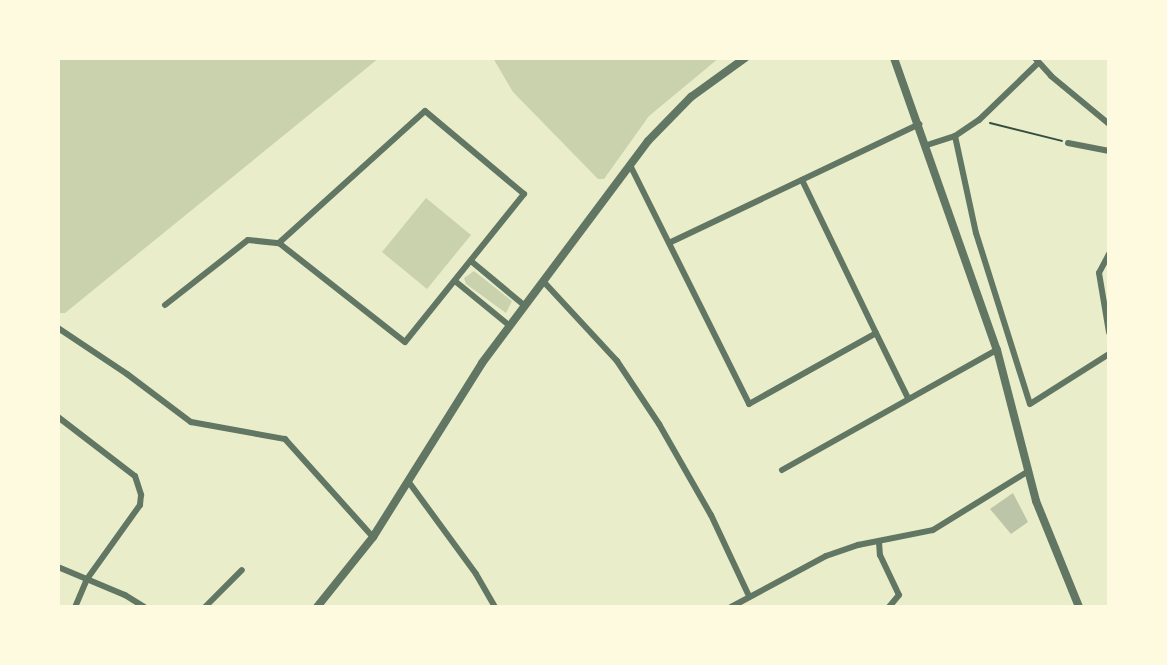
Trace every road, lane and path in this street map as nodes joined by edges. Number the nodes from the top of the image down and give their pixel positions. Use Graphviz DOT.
graph roads {
  1 [pos="745,58"];
  2 [pos="894,58"];
  3 [pos="1036,61"];
  4 [pos="989,123"];
  5 [pos="919,124"];
  6 [pos="1109,124"];
  7 [pos="955,136"];
  8 [pos="1068,143"];
  9 [pos="927,145"];
  10 [pos="1109,151"];
  11 [pos="630,165"];
  12 [pos="802,180"];
  13 [pos="671,242"];
  14 [pos="279,243"];
  15 [pos="1109,254"];
  16 [pos="471,261"];
  17 [pos="455,281"];
  18 [pos="543,281"];
  19 [pos="165,305"];
  20 [pos="525,306"];
  21 [pos="510,326"];
  22 [pos="58,328"];
  23 [pos="1109,332"];
  24 [pos="876,333"];
  25 [pos="997,350"];
  26 [pos="1109,354"];
  27 [pos="908,398"];
  28 [pos="58,417"];
  29 [pos="782,470"];
  30 [pos="1027,472"];
  31 [pos="408,481"];
  32 [pos="373,537"];
  33 [pos="879,542"];
  34 [pos="58,567"];
  35 [pos="242,570"];
  36 [pos="87,579"];
  37 [pos="749,596"];
  38 [pos="75,607"];
  39 [pos="144,607"];
  40 [pos="205,607"];
  41 [pos="317,607"];
  42 [pos="495,607"];
  43 [pos="731,607"];
  44 [pos="889,607"];
  45 [pos="1079,607"];
  1 -- 11 [label="street"];
  2 -- 5 [label="street"];
  3 -- 6 [label="street"];
  3 -- 7 [label="street"];
  4 -- 8 [label="path"];
  5 -- 9 [label="street"];
  5 -- 12 [label="street"];
  7 -- 9 [label="street"];
  7 -- 26 [label="street"];
  8 -- 10 [label="street"];
  9 -- 25 [label="street"];
  11 -- 13 [label="street"];
  11 -- 18 [label="street"];
  12 -- 13 [label="street"];
  12 -- 24 [label="street"];
  13 -- 24 [label="street"];
  14 -- 16 [label="street"];
  14 -- 17 [label="street"];
  14 -- 19 [label="street"];
  15 -- 23 [label="street"];
  16 -- 17 [label="street"];
  16 -- 20 [label="street"];
  17 -- 21 [label="street"];
  18 -- 20 [label="street"];
  18 -- 37 [label="street"];
  20 -- 21 [label="street"];
  21 -- 31 [label="street"];
  22 -- 32 [label="street"];
  24 -- 27 [label="street"];
  25 -- 27 [label="street"];
  25 -- 30 [label="street"];
  27 -- 29 [label="street"];
  28 -- 36 [label="street"];
  30 -- 33 [label="street"];
  30 -- 45 [label="street"];
  31 -- 32 [label="street"];
  31 -- 42 [label="street"];
  32 -- 41 [label="street"];
  33 -- 37 [label="street"];
  33 -- 44 [label="street"];
  34 -- 36 [label="street"];
  35 -- 40 [label="street"];
  36 -- 38 [label="street"];
  36 -- 39 [label="street"];
  37 -- 43 [label="street"];
}
